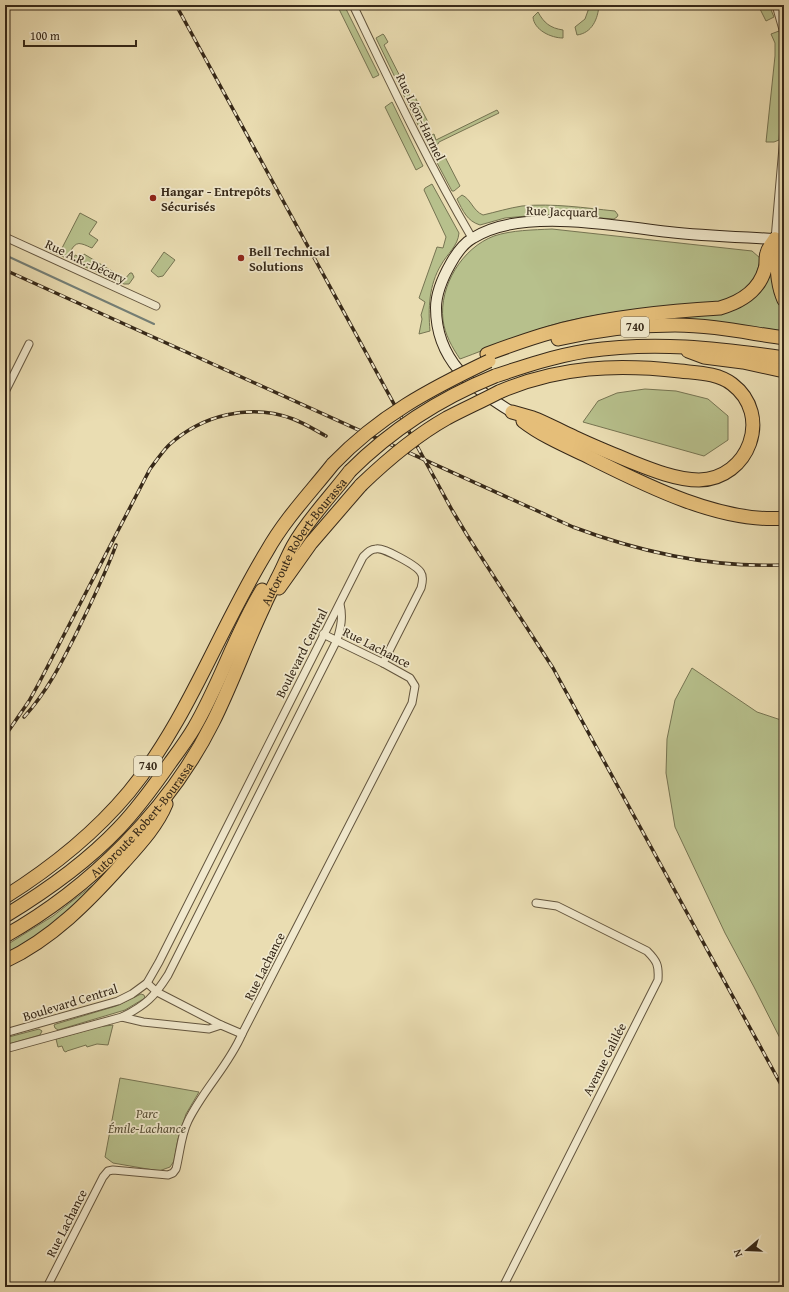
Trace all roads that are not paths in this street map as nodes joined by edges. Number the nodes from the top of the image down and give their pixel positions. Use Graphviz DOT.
graph roads {
  1 [pos="352,5"];
  2 [pos="776,5"];
  3 [pos="784,33"];
  4 [pos="784,136"];
  5 [pos="5,237"];
  6 [pos="472,238"];
  7 [pos="779,240"];
  8 [pos="781,276"];
  9 [pos="784,300"];
  10 [pos="156,306"];
  11 [pos="784,338"];
  12 [pos="29,344"];
  13 [pos="673,346"];
  14 [pos="488,358"];
  15 [pos="784,358"];
  16 [pos="784,371"];
  17 [pos="5,392"];
  18 [pos="512,412"];
  19 [pos="784,518"];
  20 [pos="288,555"];
  21 [pos="241,596"];
  22 [pos="264,604"];
  23 [pos="340,604"];
  24 [pos="323,634"];
  25 [pos="337,640"];
  26 [pos="383,663"];
  27 [pos="166,768"];
  28 [pos="170,793"];
  29 [pos="236,808"];
  30 [pos="249,814"];
  31 [pos="5,897"];
  32 [pos="536,903"];
  33 [pos="5,916"];
  34 [pos="5,936"];
  35 [pos="5,961"];
  36 [pos="147,983"];
  37 [pos="157,992"];
  38 [pos="122,1017"];
  39 [pos="46,1022"];
  40 [pos="221,1025"];
  41 [pos="5,1034"];
  42 [pos="242,1034"];
  43 [pos="50,1036"];
  44 [pos="5,1049"];
  45 [pos="47,1287"];
  46 [pos="503,1287"];
  1 -- 6 [label="street, Rue Léon-Harmel"];
  2 -- 3 [label="street"];
  4 -- 7 [label="street"];
  5 -- 10 [label="street, Rue A.R.-Décary"];
  6 -- 7 [label="main road, Rue Jacquard"];
  6 -- 18 [label="main road, Rue Jacquard"];
  7 -- 8 [label="highway"];
  7 -- 14 [label="highway"];
  8 -- 9 [label="highway"];
  11 -- 14 [label="highway, Autoroute Robert-Bourassa / 740"];
  12 -- 17 [label="street"];
  13 -- 15 [label="highway, Autoroute Robert-Bourassa / 740"];
  13 -- 16 [label="highway"];
  13 -- 20 [label="highway, Autoroute Robert-Bourassa / 740, bridge"];
  14 -- 21 [label="highway, Autoroute Robert-Bourassa / 740, bridge"];
  18 -- 19 [label="highway"];
  18 -- 22 [label="highway, bridge"];
  20 -- 22 [label="highway, Autoroute Robert-Bourassa / 740"];
  20 -- 27 [label="highway"];
  21 -- 27 [label="highway"];
  21 -- 31 [label="highway, Autoroute Robert-Bourassa / 740"];
  22 -- 28 [label="highway, Autoroute Robert-Bourassa / 740"];
  23 -- 24 [label="street, Boulevard Central"];
  23 -- 25 [label="street, Boulevard Central"];
  23 -- 26 [label="street"];
  24 -- 25 [label="street, Rue Lachance"];
  24 -- 29 [label="street, Boulevard Central"];
  25 -- 26 [label="street, Rue Lachance"];
  25 -- 30 [label="street, Boulevard Central"];
  26 -- 42 [label="street, Rue Lachance"];
  27 -- 33 [label="highway"];
  28 -- 34 [label="highway, Autoroute Robert-Bourassa / 740"];
  28 -- 35 [label="highway"];
  29 -- 30 [label="street"];
  29 -- 36 [label="street, Boulevard Central"];
  30 -- 37 [label="street, Boulevard Central"];
  32 -- 46 [label="street, Avenue Galilée"];
  36 -- 37 [label="street"];
  36 -- 39 [label="street, Boulevard Central"];
  37 -- 38 [label="street, Boulevard Central"];
  37 -- 40 [label="street"];
  38 -- 40 [label="street"];
  38 -- 43 [label="street, Boulevard Central"];
  39 -- 41 [label="street, Boulevard Central"];
  39 -- 43 [label="street"];
  40 -- 42 [label="street"];
  42 -- 45 [label="street, Rue Lachance"];
  43 -- 44 [label="street, Boulevard Central"];
}
